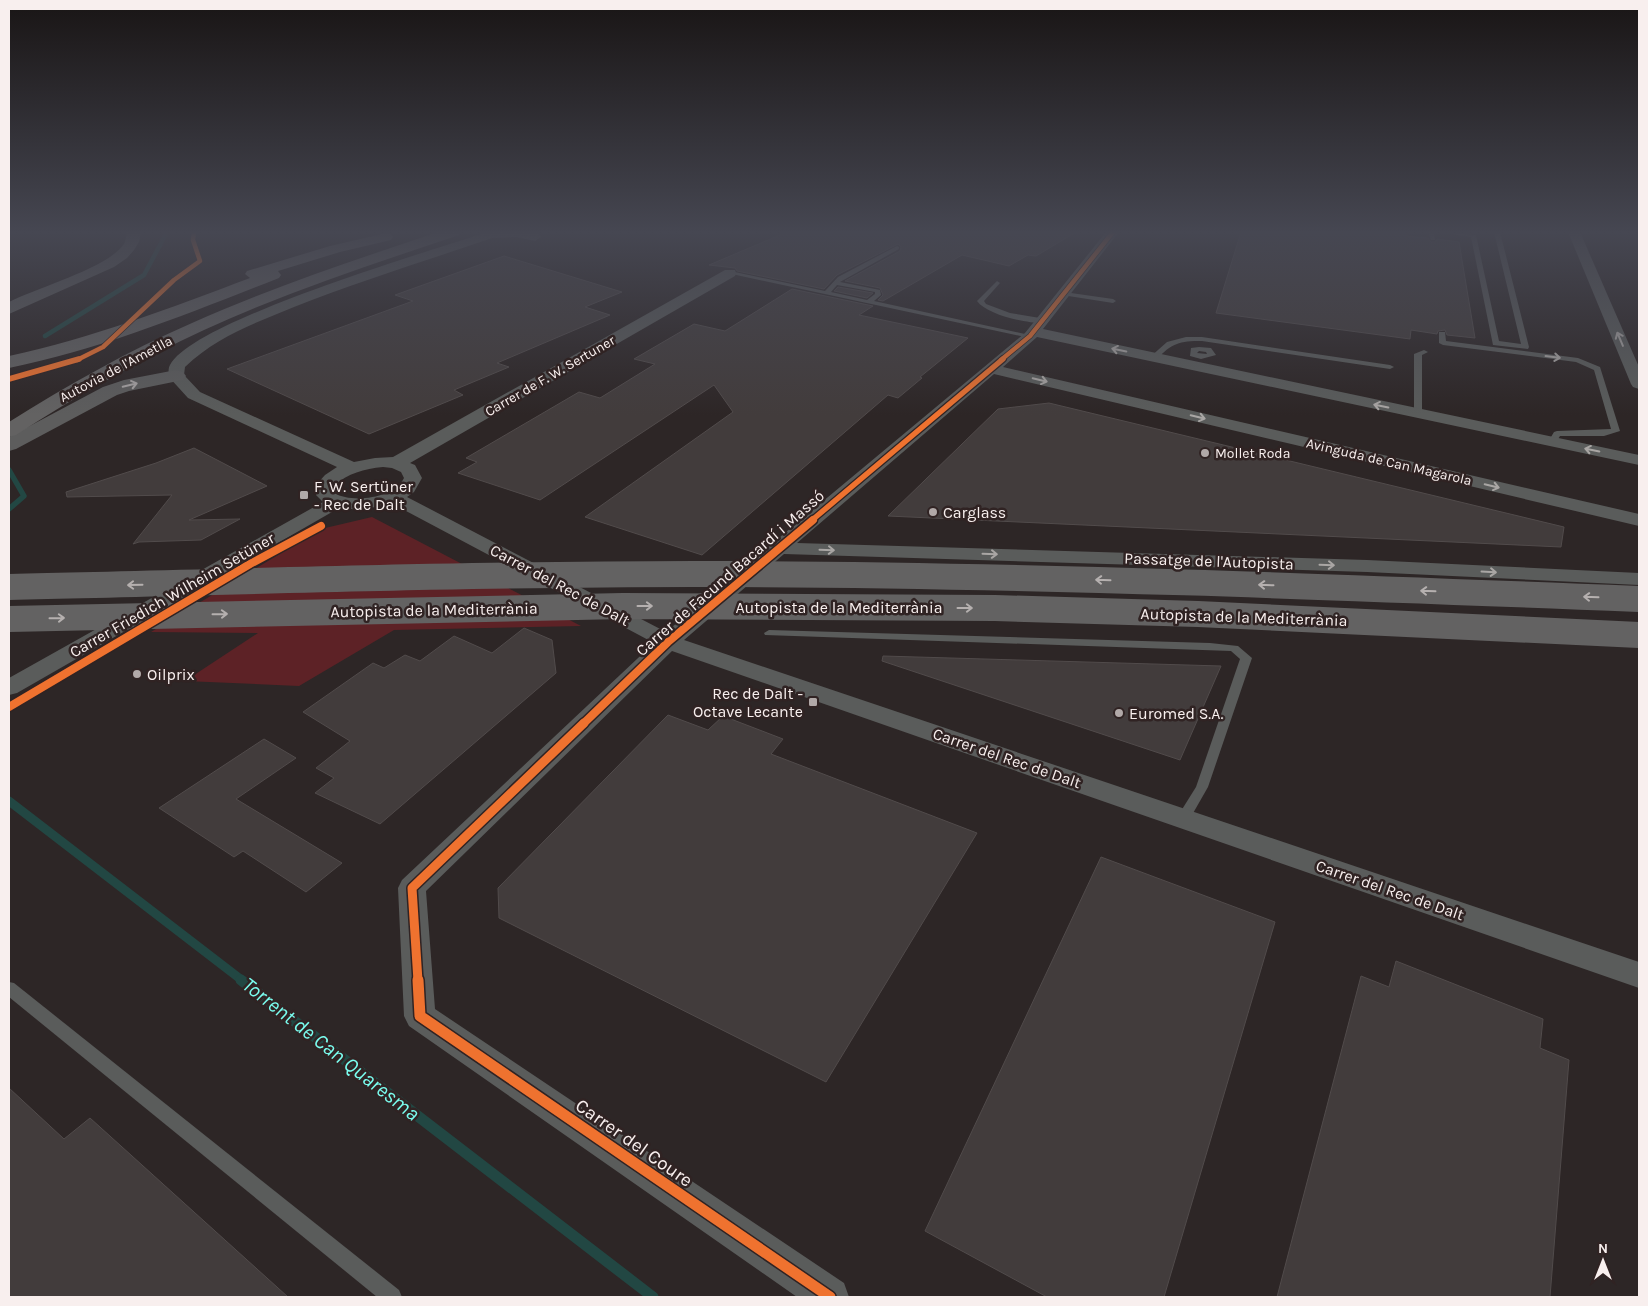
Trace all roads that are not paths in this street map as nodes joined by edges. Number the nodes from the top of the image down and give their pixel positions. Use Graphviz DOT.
graph roads {
  1 [pos="39,293"];
  2 [pos="201,293"];
  3 [pos="225,293"];
  4 [pos="255,293"];
  5 [pos="278,293"];
  6 [pos="316,293"];
  7 [pos="695,293"];
  8 [pos="827,293"];
  9 [pos="878,293"];
  10 [pos="988,293"];
  11 [pos="1486,293"];
  12 [pos="1512,293"];
  13 [pos="1600,293"];
  14 [pos="1064,294"];
  15 [pos="1113,301"];
  16 [pos="868,302"];
  17 [pos="9,309"];
  18 [pos="1035,330"];
  19 [pos="1442,334"];
  20 [pos="163,343"];
  21 [pos="9,350"];
  22 [pos="1424,352"];
  23 [pos="1153,358"];
  24 [pos="9,362"];
  25 [pos="1390,367"];
  26 [pos="992,369"];
  27 [pos="176,376"];
  28 [pos="1639,384"];
  29 [pos="9,412"];
  30 [pos="1418,414"];
  31 [pos="9,431"];
  32 [pos="1552,442"];
  33 [pos="9,444"];
  34 [pos="1639,460"];
  35 [pos="396,463"];
  36 [pos="351,467"];
  37 [pos="393,497"];
  38 [pos="336,502"];
  39 [pos="1639,520"];
  40 [pos="778,548"];
  41 [pos="1639,578"];
  42 [pos="9,588"];
  43 [pos="1639,599"];
  44 [pos="9,619"];
  45 [pos="769,633"];
  46 [pos="1639,635"];
  47 [pos="668,642"];
  48 [pos="9,688"];
  49 [pos="1183,818"];
  50 [pos="1639,975"];
  51 [pos="9,988"];
  52 [pos="420,1016"];
  53 [pos="392,1297"];
  54 [pos="830,1297"];
  1 -- 17 [label="street"];
  2 -- 21 [label="highway"];
  3 -- 24 [label="highway"];
  4 -- 29 [label="highway, Autovia de l'Ametlla"];
  5 -- 20 [label="highway, Autovia de l'Ametlla"];
  6 -- 27 [label="street"];
  7 -- 35 [label="street, Carrer de F. W. Sertuner"];
  8 -- 16 [label="lane"];
  9 -- 16 [label="lane"];
  10 -- 18 [label="lane"];
  11 -- 12 [label="lane"];
  28 -- 13 [label="street, one-way"];
  14 -- 15 [label="lane"];
  14 -- 18 [label="street, Carrer de Facund Bacardí i Massó"];
  16 -- 18 [label="lane"];
  23 -- 18 [label="street, one-way"];
  18 -- 26 [label="street, Carrer de Facund Bacardí i Massó"];
  19 -- 32 [label="lane, one-way"];
  20 -- 31 [label="highway, Autovia de l'Ametlla"];
  20 -- 33 [label="highway"];
  22 -- 30 [label="lane"];
  23 -- 25 [label="lane"];
  30 -- 23 [label="street, one-way"];
  26 -- 39 [label="street, Avinguda de Can Magarola, one-way"];
  26 -- 40 [label="street, Carrer de Facund Bacardí i Massó"];
  33 -- 27 [label="street, one-way"];
  27 -- 36 [label="street"];
  30 -- 32 [label="street"];
  34 -- 32 [label="street, one-way"];
  35 -- 36 [label="street"];
  35 -- 37 [label="street"];
  36 -- 38 [label="street"];
  37 -- 38 [label="street"];
  37 -- 47 [label="street, Carrer del Rec de Dalt"];
  38 -- 48 [label="street, Carrer Friedich Wilheim Setüner"];
  40 -- 41 [label="street, Passatge de l'Autopista, one-way"];
  40 -- 47 [label="street, Carrer de Facund Bacardí i Massó"];
  43 -- 42 [label="highway, Autopista de la Mediterrània, one-way, bridge"];
  44 -- 46 [label="highway, Autopista de la Mediterrània, one-way, bridge"];
  45 -- 49 [label="lane"];
  47 -- 49 [label="street, Carrer del Rec de Dalt"];
  47 -- 52 [label="street, Carrer de Facund Bacardí i Massó"];
  49 -- 50 [label="street, Carrer del Rec de Dalt"];
  51 -- 53 [label="lane"];
  52 -- 54 [label="street, Carrer del Coure"];
}
